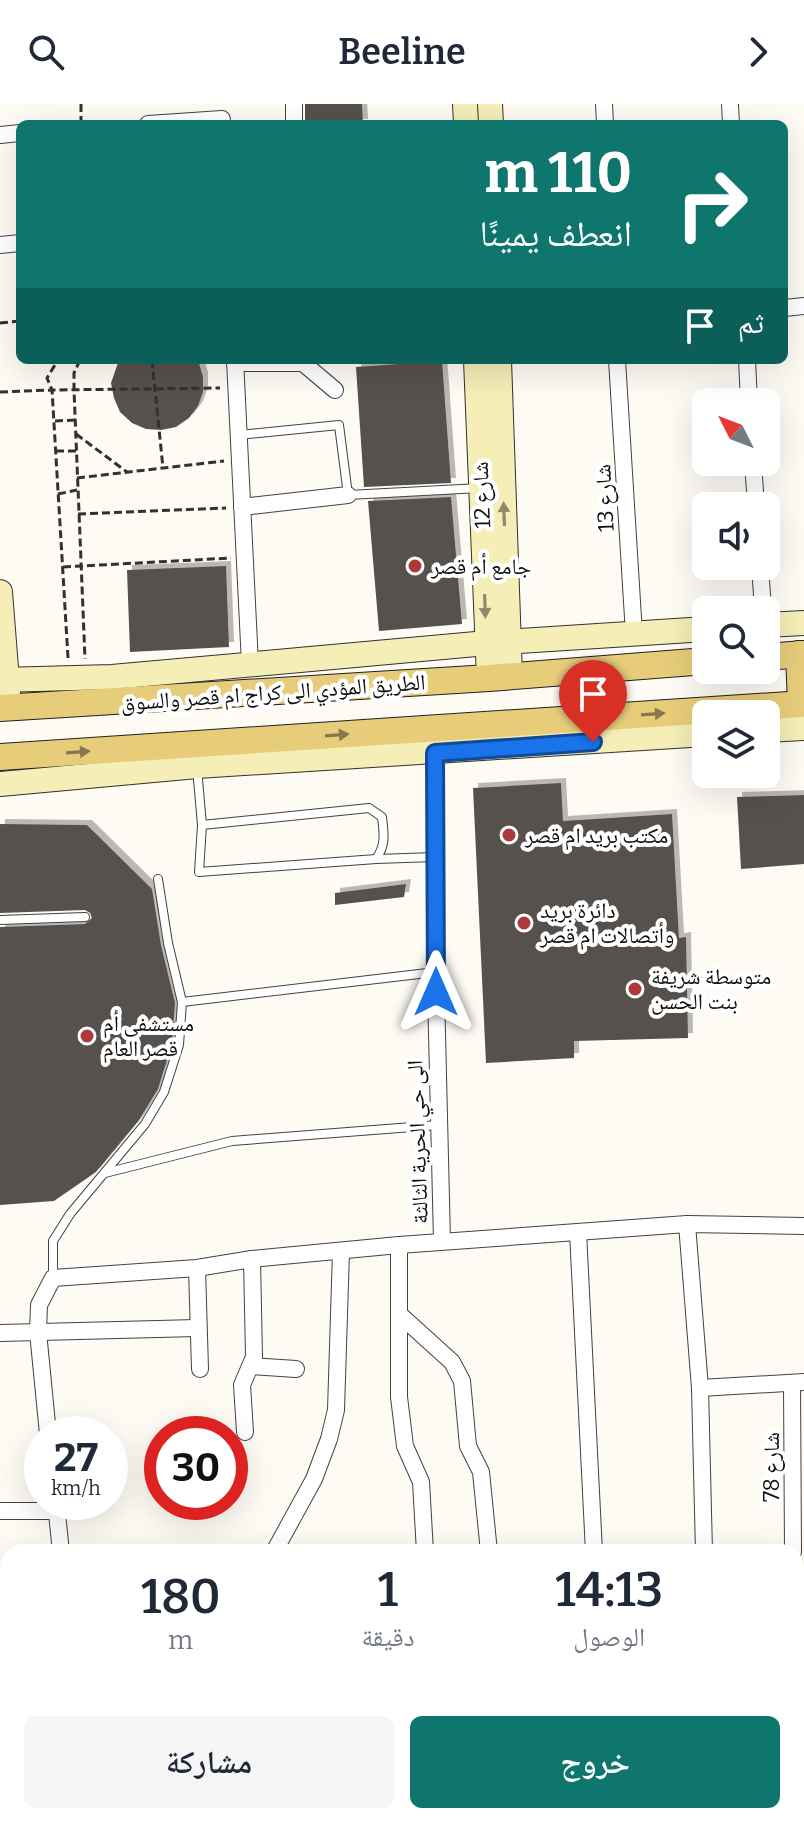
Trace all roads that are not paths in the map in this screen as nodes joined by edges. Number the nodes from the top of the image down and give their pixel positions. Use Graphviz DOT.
graph roads {
  1 [pos="222,116"];
  2 [pos="185,120"];
  3 [pos="235,364"];
  4 [pos="304,364"];
  5 [pos="476,364"];
  6 [pos="499,364"];
  7 [pos="617,364"];
  8 [pos="747,364"];
  9 [pos="748,388"];
  10 [pos="335,390"];
  11 [pos="239,435"];
  12 [pos="481,488"];
  13 [pos="348,495"];
  14 [pos="242,507"];
  15 [pos="0,592"];
  16 [pos="804,623"];
  17 [pos="780,624"];
  18 [pos="692,630"];
  19 [pos="634,634"];
  20 [pos="497,643"];
  21 [pos="802,654"];
  22 [pos="780,656"];
  23 [pos="692,662"];
  24 [pos="250,664"];
  25 [pos="500,677"];
  26 [pos="3,680"];
  27 [pos="5,708"];
  28 [pos="803,712"];
  29 [pos="780,723"];
  30 [pos="692,734"];
  31 [pos="506,736"];
  32 [pos="435,753"];
  33 [pos="0,757"];
  34 [pos="197,766"];
  35 [pos="0,784"];
  36 [pos="202,825"];
  37 [pos="436,857"];
  38 [pos="376,859"];
  39 [pos="158,879"];
  40 [pos="85,917"];
  41 [pos="0,920"];
  42 [pos="436,972"];
  43 [pos="182,1002"];
  44 [pos="438,1125"];
  45 [pos="105,1173"];
  46 [pos="687,1224"];
  47 [pos="804,1226"];
  48 [pos="578,1232"];
  49 [pos="442,1241"];
  50 [pos="399,1245"];
  51 [pos="341,1251"];
  52 [pos="252,1259"];
  53 [pos="197,1268"];
  54 [pos="53,1278"];
  55 [pos="399,1314"];
  56 [pos="197,1328"];
  57 [pos="38,1332"];
  58 [pos="0,1333"];
  59 [pos="251,1366"];
  60 [pos="200,1369"];
  61 [pos="296,1369"];
  62 [pos="798,1383"];
  63 [pos="700,1388"];
  64 [pos="46,1416"];
  65 [pos="244,1416"];
  66 [pos="24,1509"];
  67 [pos="0,1511"];
  68 [pos="798,1518"];
  69 [pos="58,1520"];
  70 [pos="60,1544"];
  71 [pos="278,1544"];
  72 [pos="425,1544"];
  73 [pos="488,1544"];
  74 [pos="594,1544"];
  75 [pos="704,1544"];
  76 [pos="794,1544"];
  1 -- 2 [label="street"];
  3 -- 11 [label="street"];
  4 -- 10 [label="street"];
  5 -- 12 [label="street, شارع 12"];
  20 -- 6 [label="street, شارع 12, one-way"];
  7 -- 19 [label="street, شارع 13"];
  8 -- 9 [label="street"];
  11 -- 13 [label="lane"];
  11 -- 14 [label="street"];
  12 -- 13 [label="lane"];
  12 -- 20 [label="street, شارع 12, one-way"];
  13 -- 14 [label="street"];
  14 -- 24 [label="street"];
  15 -- 26 [label="street"];
  16 -- 17 [label="street"];
  18 -- 19 [label="street"];
  19 -- 20 [label="street"];
  20 -- 24 [label="street"];
  20 -- 25 [label="street, شارع 12"];
  21 -- 22 [label="main road"];
  21 -- 28 [label="main road"];
  23 -- 25 [label="main road, الطريق المؤدي الى كراج ام قصر والسوق"];
  24 -- 26 [label="street"];
  25 -- 27 [label="main road, الطريق المؤدي الى كراج ام قصر والسوق"];
  26 -- 27 [label="street"];
  28 -- 29 [label="street"];
  31 -- 28 [label="main road, one-way"];
  30 -- 31 [label="street"];
  31 -- 32 [label="street"];
  33 -- 31 [label="main road, one-way"];
  32 -- 34 [label="street"];
  32 -- 37 [label="street, الى حي الحرية الثالثة"];
  34 -- 35 [label="street"];
  34 -- 36 [label="lane"];
  36 -- 38 [label="lane"];
  36 -- 38 [label="lane"];
  37 -- 38 [label="lane"];
  37 -- 42 [label="street, الى حي الحرية الثالثة"];
  39 -- 43 [label="lane"];
  40 -- 41 [label="lane"];
  42 -- 43 [label="lane"];
  42 -- 44 [label="street, الى حي الحرية الثالثة"];
  43 -- 45 [label="lane"];
  44 -- 45 [label="lane"];
  44 -- 49 [label="street, الى حي الحرية الثالثة"];
  45 -- 54 [label="lane"];
  46 -- 47 [label="street"];
  46 -- 48 [label="street"];
  46 -- 63 [label="street"];
  48 -- 49 [label="street"];
  48 -- 74 [label="street"];
  49 -- 50 [label="street"];
  50 -- 51 [label="street"];
  50 -- 55 [label="street"];
  51 -- 52 [label="street"];
  51 -- 71 [label="street"];
  52 -- 53 [label="street"];
  52 -- 59 [label="street"];
  53 -- 54 [label="street"];
  53 -- 56 [label="street"];
  54 -- 57 [label="street"];
  55 -- 72 [label="street"];
  55 -- 73 [label="street"];
  56 -- 57 [label="street"];
  56 -- 60 [label="street"];
  57 -- 58 [label="street"];
  57 -- 64 [label="street"];
  59 -- 61 [label="street"];
  59 -- 65 [label="street"];
  62 -- 63 [label="street"];
  62 -- 68 [label="street, شارع 78"];
  63 -- 75 [label="street"];
  66 -- 67 [label="street"];
  68 -- 76 [label="street, شارع 78"];
  69 -- 70 [label="street"];
}
